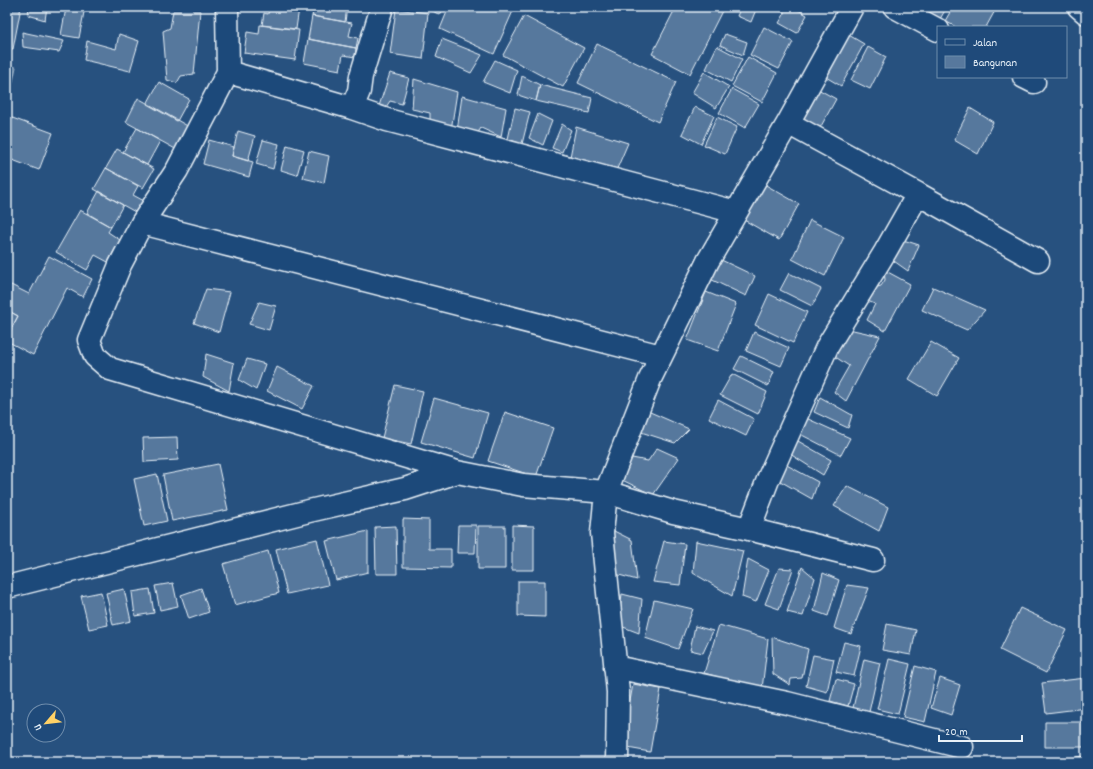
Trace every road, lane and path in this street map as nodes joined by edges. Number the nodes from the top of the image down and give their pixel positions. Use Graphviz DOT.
graph roads {
  1 [pos="227,7"];
  2 [pos="382,7"];
  3 [pos="852,7"];
  4 [pos="895,7"];
  5 [pos="1079,7"];
  6 [pos="1086,13"];
  7 [pos="937,29"];
  8 [pos="228,72"];
  9 [pos="352,108"];
  10 [pos="788,123"];
  11 [pos="918,194"];
  12 [pos="736,212"];
  13 [pos="142,223"];
  14 [pos="1038,261"];
  15 [pos="661,356"];
  16 [pos="457,472"];
  17 [pos="606,492"];
  18 [pos="749,529"];
  19 [pos="873,560"];
  20 [pos="7,588"];
  21 [pos="615,668"];
  22 [pos="962,747"];
  23 [pos="617,762"];
  1 -- 8 [label="street"];
  2 -- 9 [label="street"];
  3 -- 10 [label="street"];
  4 -- 7 [label="street"];
  5 -- 6 [label="street"];
  8 -- 9 [label="street"];
  8 -- 13 [label="street"];
  9 -- 12 [label="street"];
  10 -- 11 [label="street"];
  10 -- 12 [label="street"];
  11 -- 14 [label="street"];
  11 -- 18 [label="street"];
  12 -- 15 [label="street"];
  13 -- 15 [label="street"];
  13 -- 16 [label="street"];
  15 -- 17 [label="street"];
  16 -- 17 [label="street"];
  16 -- 20 [label="street"];
  17 -- 18 [label="street"];
  17 -- 21 [label="street"];
  18 -- 19 [label="street"];
  21 -- 22 [label="street"];
  21 -- 23 [label="street"];
}
